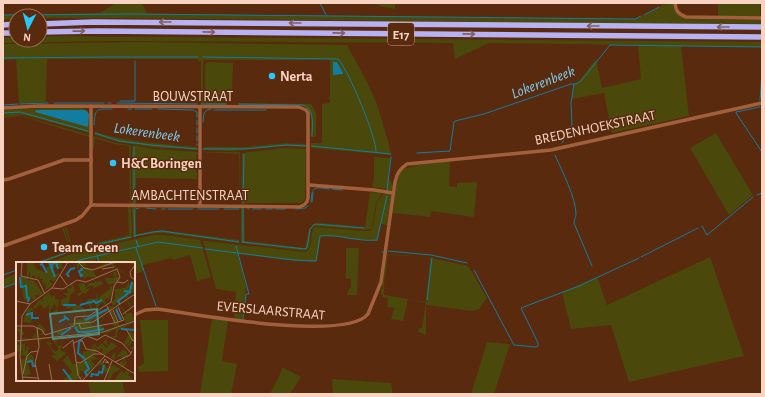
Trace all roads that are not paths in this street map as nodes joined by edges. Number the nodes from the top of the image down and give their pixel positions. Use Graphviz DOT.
graph roads {
  1 [pos="675,3"];
  2 [pos="762,18"];
  3 [pos="48,24"];
  4 [pos="762,27"];
  5 [pos="48,32"];
  6 [pos="762,37"];
  7 [pos="762,103"];
  8 [pos="91,106"];
  9 [pos="200,107"];
  10 [pos="3,108"];
  11 [pos="91,160"];
  12 [pos="407,164"];
  13 [pos="3,180"];
  14 [pos="309,185"];
  15 [pos="394,193"];
  16 [pos="91,205"];
  17 [pos="200,206"];
  18 [pos="3,246"];
  19 [pos="135,315"];
  20 [pos="16,353"];
  21 [pos="3,358"];
  1 -- 2 [label="street"];
  4 -- 3 [label="highway, E17, one-way"];
  5 -- 6 [label="highway, E17, one-way"];
  7 -- 12 [label="street, BREDENHOEKSTRAAT"];
  8 -- 9 [label="street, BOUWSTRAAT"];
  8 -- 10 [label="street, BOUWSTRAAT"];
  8 -- 11 [label="street"];
  9 -- 14 [label="street, BOUWSTRAAT"];
  9 -- 17 [label="street"];
  11 -- 13 [label="street"];
  11 -- 16 [label="street"];
  12 -- 15 [label="street, EVERSLAARSTRAAT"];
  14 -- 15 [label="street"];
  14 -- 17 [label="street, AMBACHTENSTRAAT"];
  15 -- 19 [label="street, EVERSLAARSTRAAT"];
  16 -- 17 [label="street, AMBACHTENSTRAAT"];
  16 -- 18 [label="street"];
  20 -- 21 [label="street"];
}
